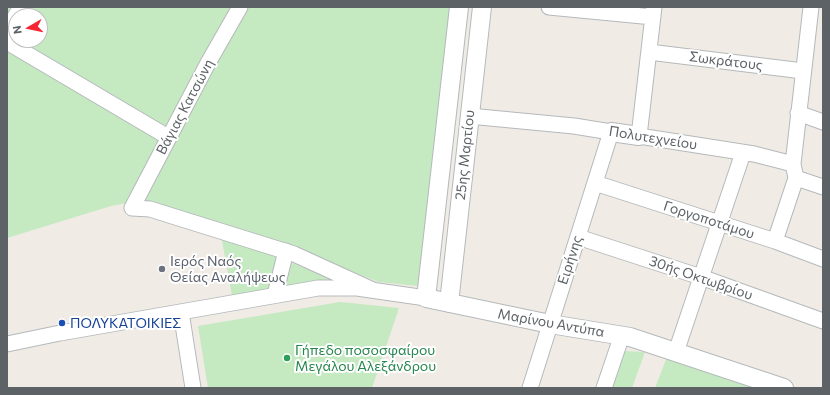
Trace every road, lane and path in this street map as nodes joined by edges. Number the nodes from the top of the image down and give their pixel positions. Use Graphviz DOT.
graph roads {
  1 [pos="21,7"];
  2 [pos="240,7"];
  3 [pos="459,7"];
  4 [pos="482,7"];
  5 [pos="549,7"];
  6 [pos="811,7"];
  7 [pos="653,12"];
  8 [pos="7,30"];
  9 [pos="7,42"];
  10 [pos="649,52"];
  11 [pos="803,71"];
  12 [pos="798,113"];
  13 [pos="469,116"];
  14 [pos="823,122"];
  15 [pos="611,132"];
  16 [pos="639,136"];
  17 [pos="168,137"];
  18 [pos="743,152"];
  19 [pos="794,171"];
  20 [pos="595,183"];
  21 [pos="823,187"];
  22 [pos="719,223"];
  23 [pos="578,237"];
  24 [pos="775,242"];
  25 [pos="286,251"];
  26 [pos="823,259"];
  27 [pos="701,277"];
  28 [pos="373,290"];
  29 [pos="275,295"];
  30 [pos="426,298"];
  31 [pos="449,303"];
  32 [pos="181,312"];
  33 [pos="823,321"];
  34 [pos="550,324"];
  35 [pos="622,336"];
  36 [pos="7,344"];
  37 [pos="676,352"];
  38 [pos="193,388"];
  39 [pos="530,388"];
  40 [pos="604,388"];
  41 [pos="784,388"];
  1 -- 8 [label="street"];
  2 -- 17 [label="street, Βάγιας Κατσώνη"];
  3 -- 30 [label="street, 25ης Μαρτίου"];
  4 -- 13 [label="street, 25ης Μαρτίου"];
  5 -- 7 [label="street"];
  6 -- 11 [label="street"];
  7 -- 10 [label="street"];
  9 -- 17 [label="street"];
  10 -- 11 [label="street, Σωκράτους"];
  10 -- 16 [label="street"];
  11 -- 12 [label="street"];
  12 -- 14 [label="street"];
  12 -- 19 [label="street"];
  13 -- 15 [label="street, Πολυτεχνείου"];
  13 -- 31 [label="street, 25ης Μαρτίου"];
  15 -- 16 [label="street, Πολυτεχνείου"];
  15 -- 20 [label="street, Ειρήνης"];
  16 -- 18 [label="street, Πολυτεχνείου"];
  17 -- 25 [label="street, Βάγιας Κατσώνη"];
  18 -- 19 [label="street, Πολυτεχνείου"];
  18 -- 22 [label="street"];
  19 -- 21 [label="street, Πολυτεχνείου"];
  19 -- 24 [label="street"];
  20 -- 22 [label="street, Γοργοποτάμου"];
  20 -- 23 [label="street, Ειρήνης"];
  22 -- 24 [label="street, Γοργοποτάμου"];
  22 -- 27 [label="street"];
  23 -- 27 [label="street, 30ής Οκτωβρίου"];
  23 -- 34 [label="street, Ειρήνης"];
  24 -- 26 [label="street, Γοργοποτάμου"];
  25 -- 28 [label="street"];
  25 -- 29 [label="street"];
  27 -- 33 [label="street, 30ής Οκτωβρίου"];
  27 -- 37 [label="street"];
  28 -- 29 [label="street, Μαρίνου Αντύπα"];
  28 -- 30 [label="street, Μαρίνου Αντύπα"];
  29 -- 32 [label="street, Μαρίνου Αντύπα"];
  30 -- 31 [label="street, Μαρίνου Αντύπα"];
  31 -- 34 [label="street, Μαρίνου Αντύπα"];
  32 -- 36 [label="street, Μαρίνου Αντύπα"];
  32 -- 38 [label="street"];
  34 -- 35 [label="street, Μαρίνου Αντύπα"];
  34 -- 39 [label="street, Ειρήνης"];
  35 -- 37 [label="street, Μαρίνου Αντύπα"];
  35 -- 40 [label="street"];
  37 -- 41 [label="street, Μαρίνου Αντύπα"];
}
